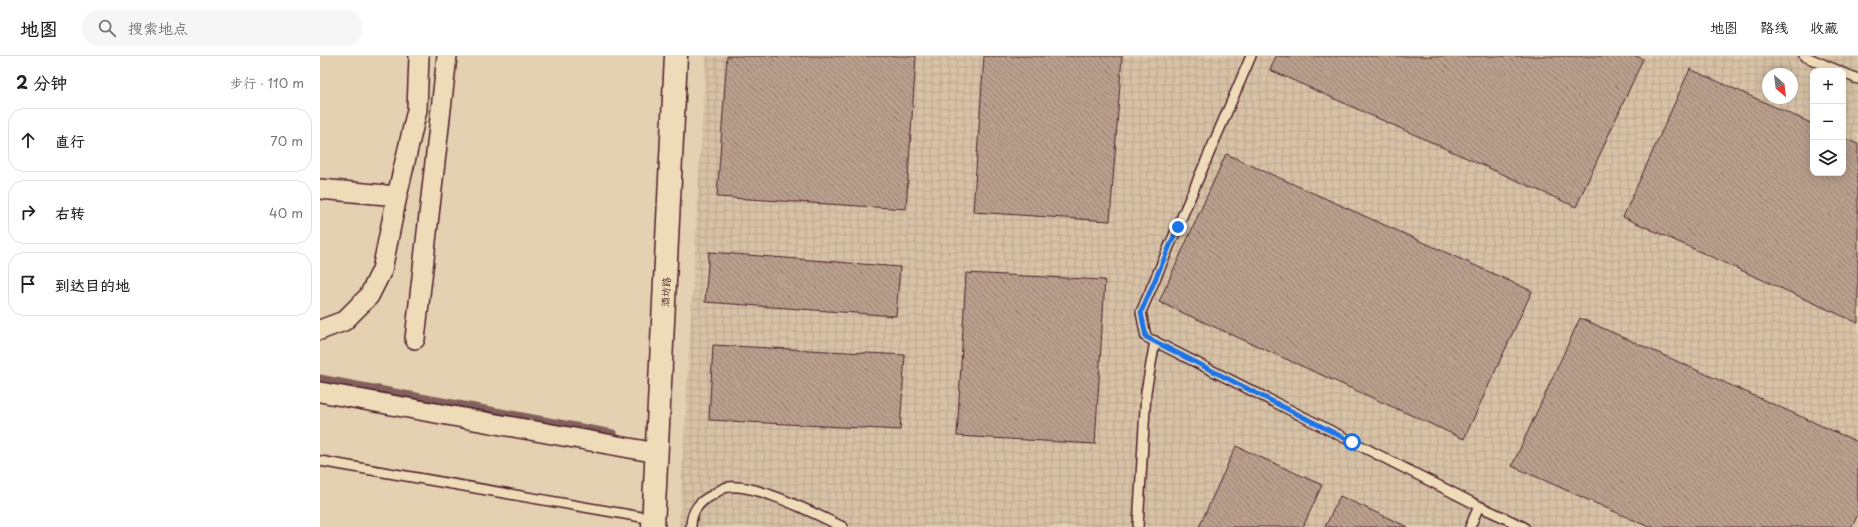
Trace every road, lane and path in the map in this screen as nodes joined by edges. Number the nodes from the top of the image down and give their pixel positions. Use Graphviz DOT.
graph roads {
  1 [pos="419,56"];
  2 [pos="447,56"];
  3 [pos="676,56"];
  4 [pos="1251,56"];
  5 [pos="1804,56"];
  6 [pos="1832,68"];
  7 [pos="1846,74"];
  8 [pos="1858,79"];
  9 [pos="320,189"];
  10 [pos="397,196"];
  11 [pos="320,330"];
  12 [pos="415,339"];
  13 [pos="1155,341"];
  14 [pos="320,392"];
  15 [pos="657,453"];
  16 [pos="320,461"];
  17 [pos="1479,506"];
  18 [pos="653,523"];
  19 [pos="691,527"];
  20 [pos="843,527"];
  21 [pos="1138,527"];
  22 [pos="1470,527"];
  23 [pos="1524,527"];
  1 -- 10 [label="street"];
  2 -- 12 [label="street"];
  3 -- 15 [label="street, 酒坊路"];
  4 -- 13 [label="lane"];
  5 -- 6 [label="lane"];
  7 -- 8 [label="lane"];
  9 -- 10 [label="street"];
  10 -- 11 [label="street"];
  13 -- 17 [label="lane"];
  13 -- 21 [label="lane"];
  14 -- 15 [label="street"];
  15 -- 18 [label="street, 酒坊路"];
  16 -- 18 [label="lane"];
  17 -- 22 [label="lane"];
  17 -- 23 [label="lane"];
  19 -- 20 [label="lane"];
}
